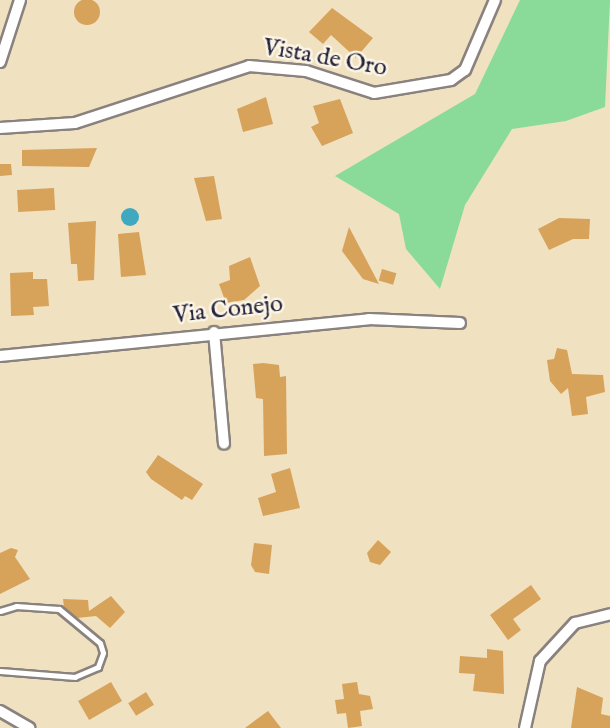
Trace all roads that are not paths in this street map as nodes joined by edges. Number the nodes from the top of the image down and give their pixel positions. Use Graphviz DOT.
graph roads {
  1 [pos="20,0"];
  2 [pos="495,0"];
  3 [pos="0,62"];
  4 [pos="0,128"];
  5 [pos="460,323"];
  6 [pos="214,332"];
  7 [pos="0,356"];
  8 [pos="224,444"];
  9 [pos="0,611"];
  10 [pos="610,614"];
  11 [pos="0,671"];
  12 [pos="0,711"];
  13 [pos="29,728"];
  14 [pos="525,728"];
  1 -- 3 [label="street"];
  2 -- 4 [label="street, Vista de Oro"];
  5 -- 6 [label="street, Via Conejo"];
  6 -- 7 [label="street, Via Conejo"];
  6 -- 8 [label="street"];
  9 -- 11 [label="lane"];
  10 -- 14 [label="street"];
  12 -- 13 [label="street"];
}
